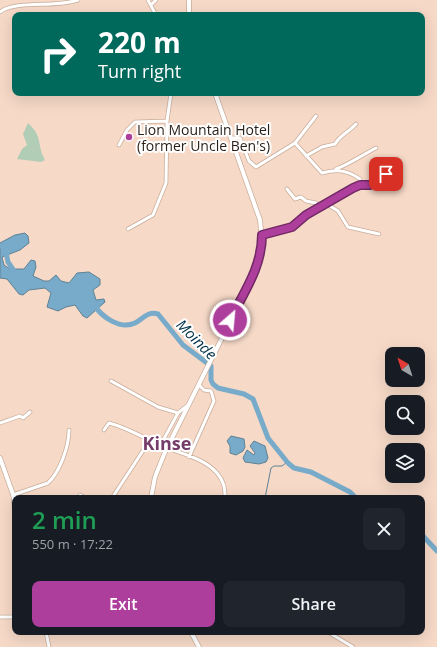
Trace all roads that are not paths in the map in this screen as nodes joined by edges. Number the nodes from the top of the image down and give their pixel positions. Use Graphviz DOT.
graph roads {
  1 [pos="78,0"];
  2 [pos="148,0"];
  3 [pos="156,0"];
  4 [pos="188,0"];
  5 [pos="151,4"];
  6 [pos="0,12"];
  7 [pos="154,12"];
  8 [pos="189,12"];
  9 [pos="171,96"];
  10 [pos="216,96"];
  11 [pos="316,116"];
  12 [pos="167,121"];
  13 [pos="356,124"];
  14 [pos="231,138"];
  15 [pos="294,143"];
  16 [pos="119,145"];
  17 [pos="376,148"];
  18 [pos="306,156"];
  19 [pos="336,169"];
  20 [pos="393,173"];
  21 [pos="360,185"];
  22 [pos="287,189"];
  23 [pos="327,204"];
  24 [pos="319,208"];
  25 [pos="128,229"];
  26 [pos="379,234"];
  27 [pos="262,235"];
  28 [pos="111,381"];
  29 [pos="199,385"];
  30 [pos="188,405"];
  31 [pos="30,412"];
  32 [pos="178,413"];
  33 [pos="0,423"];
  34 [pos="69,430"];
  35 [pos="104,430"];
  36 [pos="150,440"];
  37 [pos="160,446"];
  38 [pos="189,457"];
  39 [pos="0,458"];
  40 [pos="13,495"];
  41 [pos="114,495"];
  42 [pos="152,495"];
  43 [pos="225,495"];
  44 [pos="0,617"];
  45 [pos="12,617"];
  46 [pos="47,635"];
  47 [pos="193,635"];
  48 [pos="333,635"];
  49 [pos="49,647"];
  50 [pos="199,647"];
  51 [pos="353,647"];
  1 -- 6 [label="street"];
  2 -- 5 [label="street"];
  3 -- 5 [label="street"];
  4 -- 8 [label="main road"];
  5 -- 7 [label="street"];
  9 -- 12 [label="street"];
  10 -- 14 [label="main road"];
  11 -- 15 [label="street"];
  12 -- 16 [label="street"];
  12 -- 25 [label="street"];
  13 -- 18 [label="street"];
  14 -- 15 [label="street"];
  14 -- 27 [label="main road"];
  15 -- 18 [label="street"];
  17 -- 19 [label="street"];
  18 -- 19 [label="street"];
  19 -- 21 [label="street"];
  20 -- 21 [label="street"];
  21 -- 23 [label="street"];
  22 -- 24 [label="street"];
  23 -- 24 [label="street"];
  23 -- 26 [label="street"];
  24 -- 27 [label="street"];
  27 -- 29 [label="main road"];
  28 -- 32 [label="street"];
  29 -- 30 [label="main road"];
  29 -- 38 [label="street"];
  30 -- 32 [label="street"];
  30 -- 42 [label="main road, bridge"];
  31 -- 33 [label="street"];
  32 -- 37 [label="street"];
  34 -- 40 [label="street"];
  35 -- 36 [label="street"];
  36 -- 37 [label="street"];
  36 -- 41 [label="street"];
  37 -- 38 [label="street"];
  38 -- 43 [label="street"];
  39 -- 40 [label="main road"];
  44 -- 45 [label="street"];
  46 -- 49 [label="street"];
  47 -- 50 [label="main road"];
  48 -- 51 [label="street"];
}
